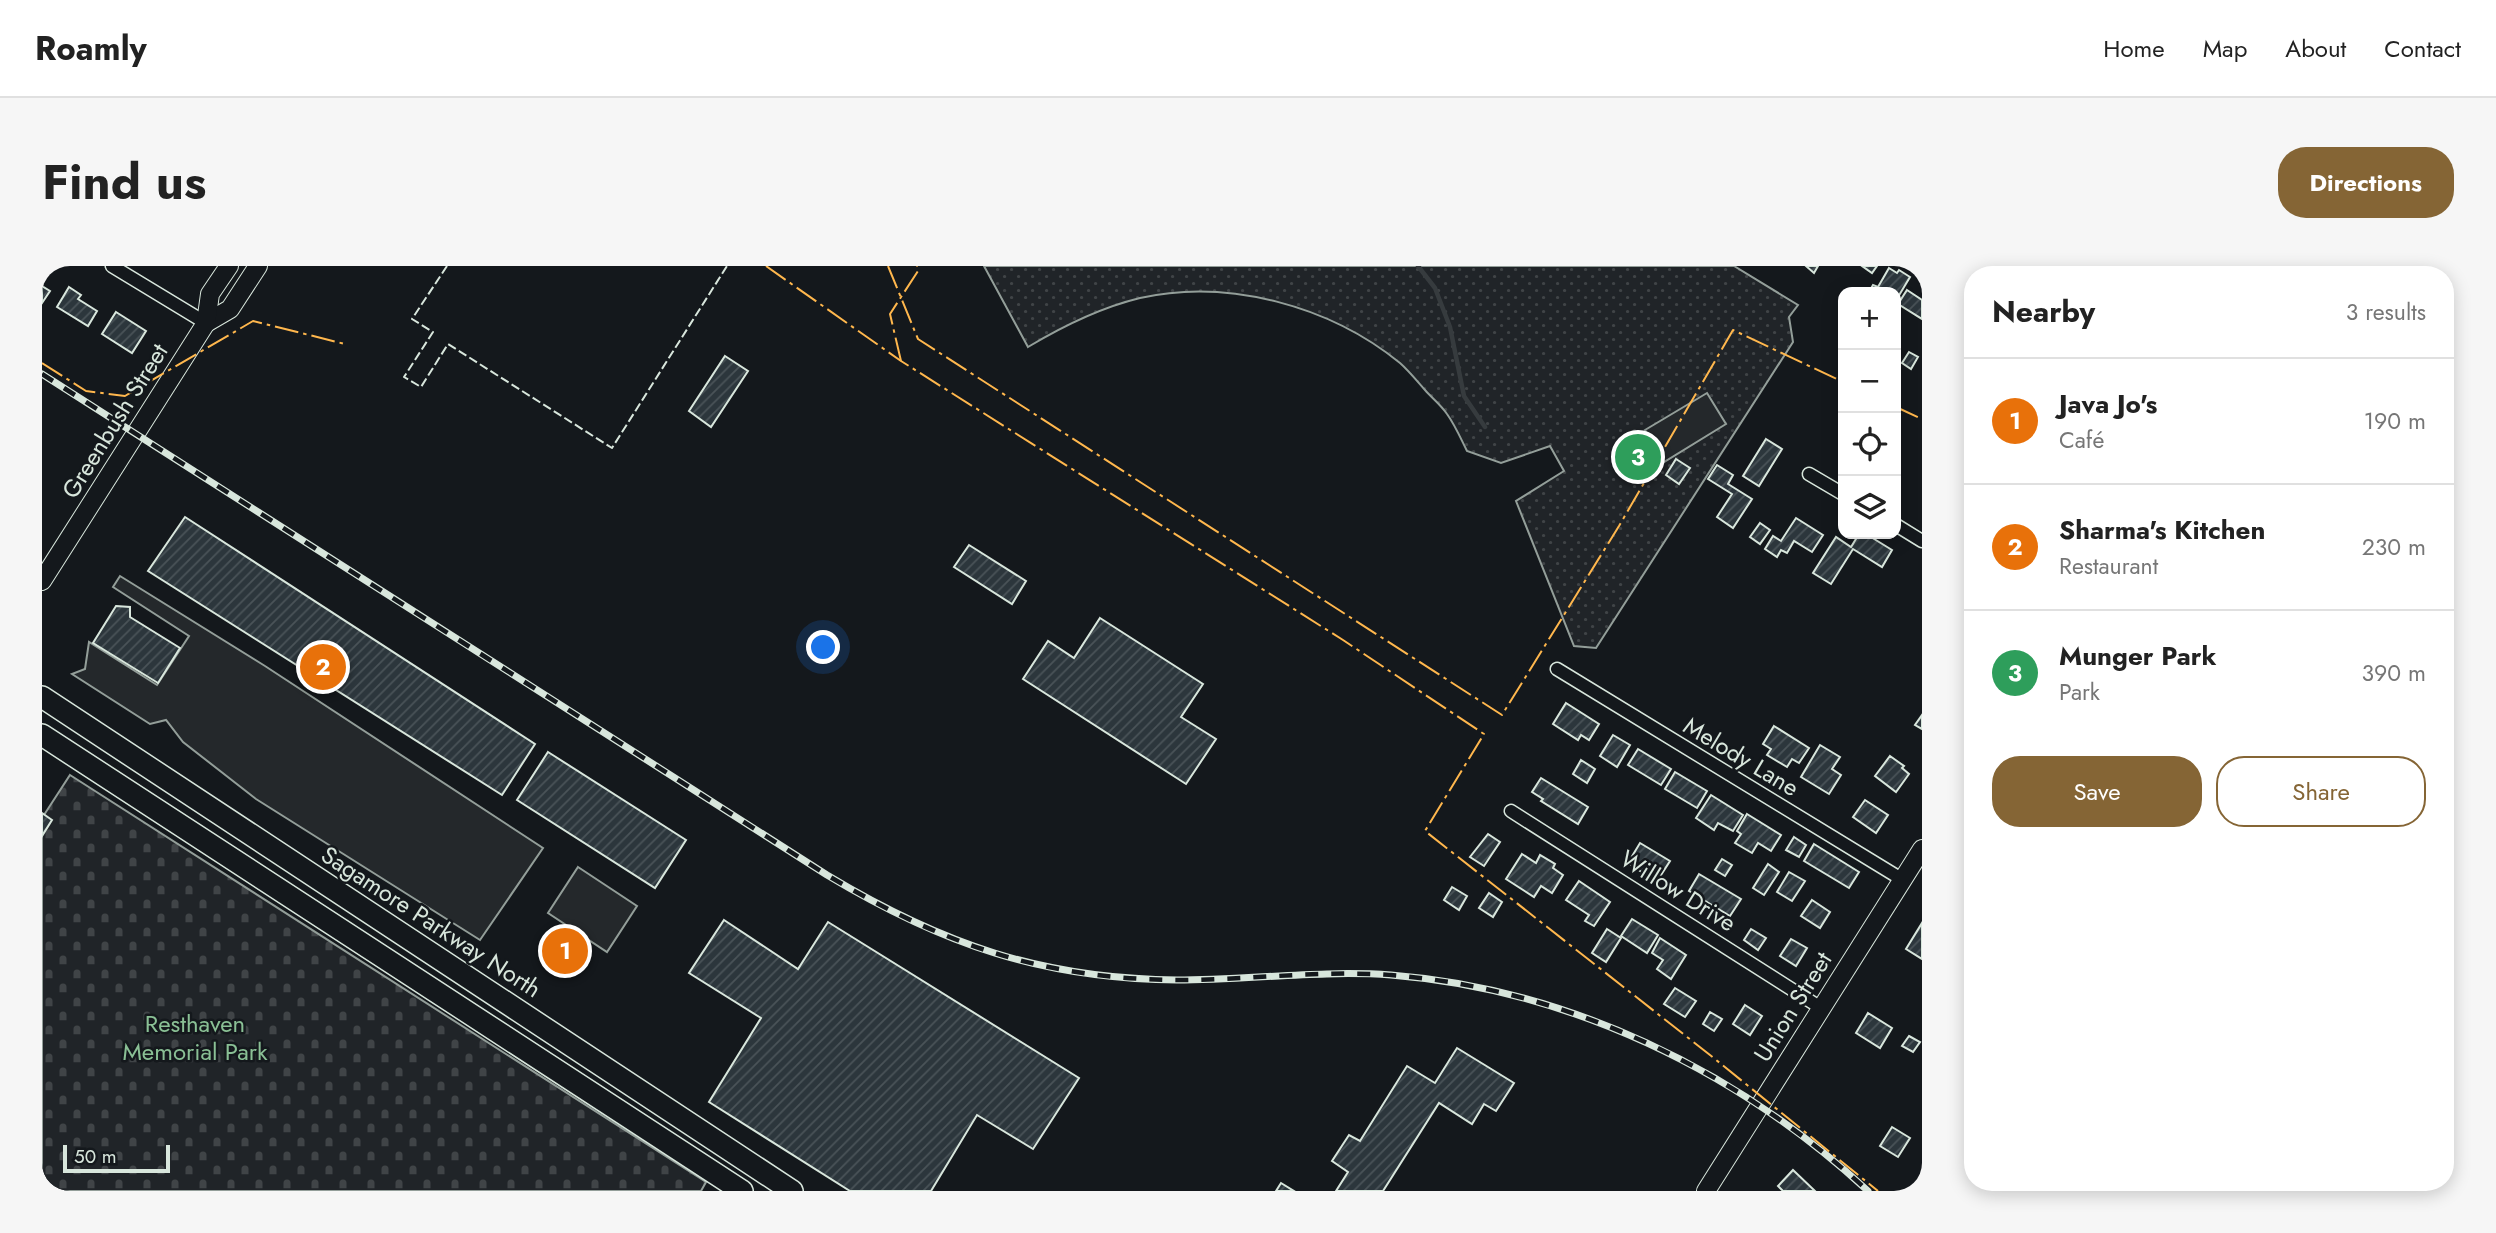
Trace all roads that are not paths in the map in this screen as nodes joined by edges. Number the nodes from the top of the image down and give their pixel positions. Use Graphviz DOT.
graph roads {
  1 [pos="112,266"];
  2 [pos="229,266"];
  3 [pos="258,266"];
  4 [pos="206,323"];
  5 [pos="1809,474"];
  6 [pos="1838,491"];
  7 [pos="1901,528"];
  8 [pos="1922,541"];
  9 [pos="42,581"];
  10 [pos="1557,670"];
  11 [pos="42,697"];
  12 [pos="42,735"];
  13 [pos="1511,811"];
  14 [pos="1922,849"];
  15 [pos="1903,880"];
  16 [pos="1821,1008"];
  17 [pos="743,1191"];
  18 [pos="792,1191"];
  19 [pos="1706,1191"];
  1 -- 4 [label="street"];
  2 -- 4 [label="main road, Greenbush Street"];
  3 -- 4 [label="main road, Greenbush Street"];
  4 -- 9 [label="main road, Greenbush Street"];
  5 -- 6 [label="street"];
  7 -- 8 [label="street"];
  10 -- 15 [label="street, Melody Lane"];
  11 -- 18 [label="main road, Sagamore Parkway North"];
  12 -- 17 [label="main road"];
  13 -- 16 [label="street, Willow Drive"];
  14 -- 15 [label="main road, Union Street"];
  15 -- 16 [label="main road, Union Street"];
  16 -- 19 [label="main road, Union Street"];
}
